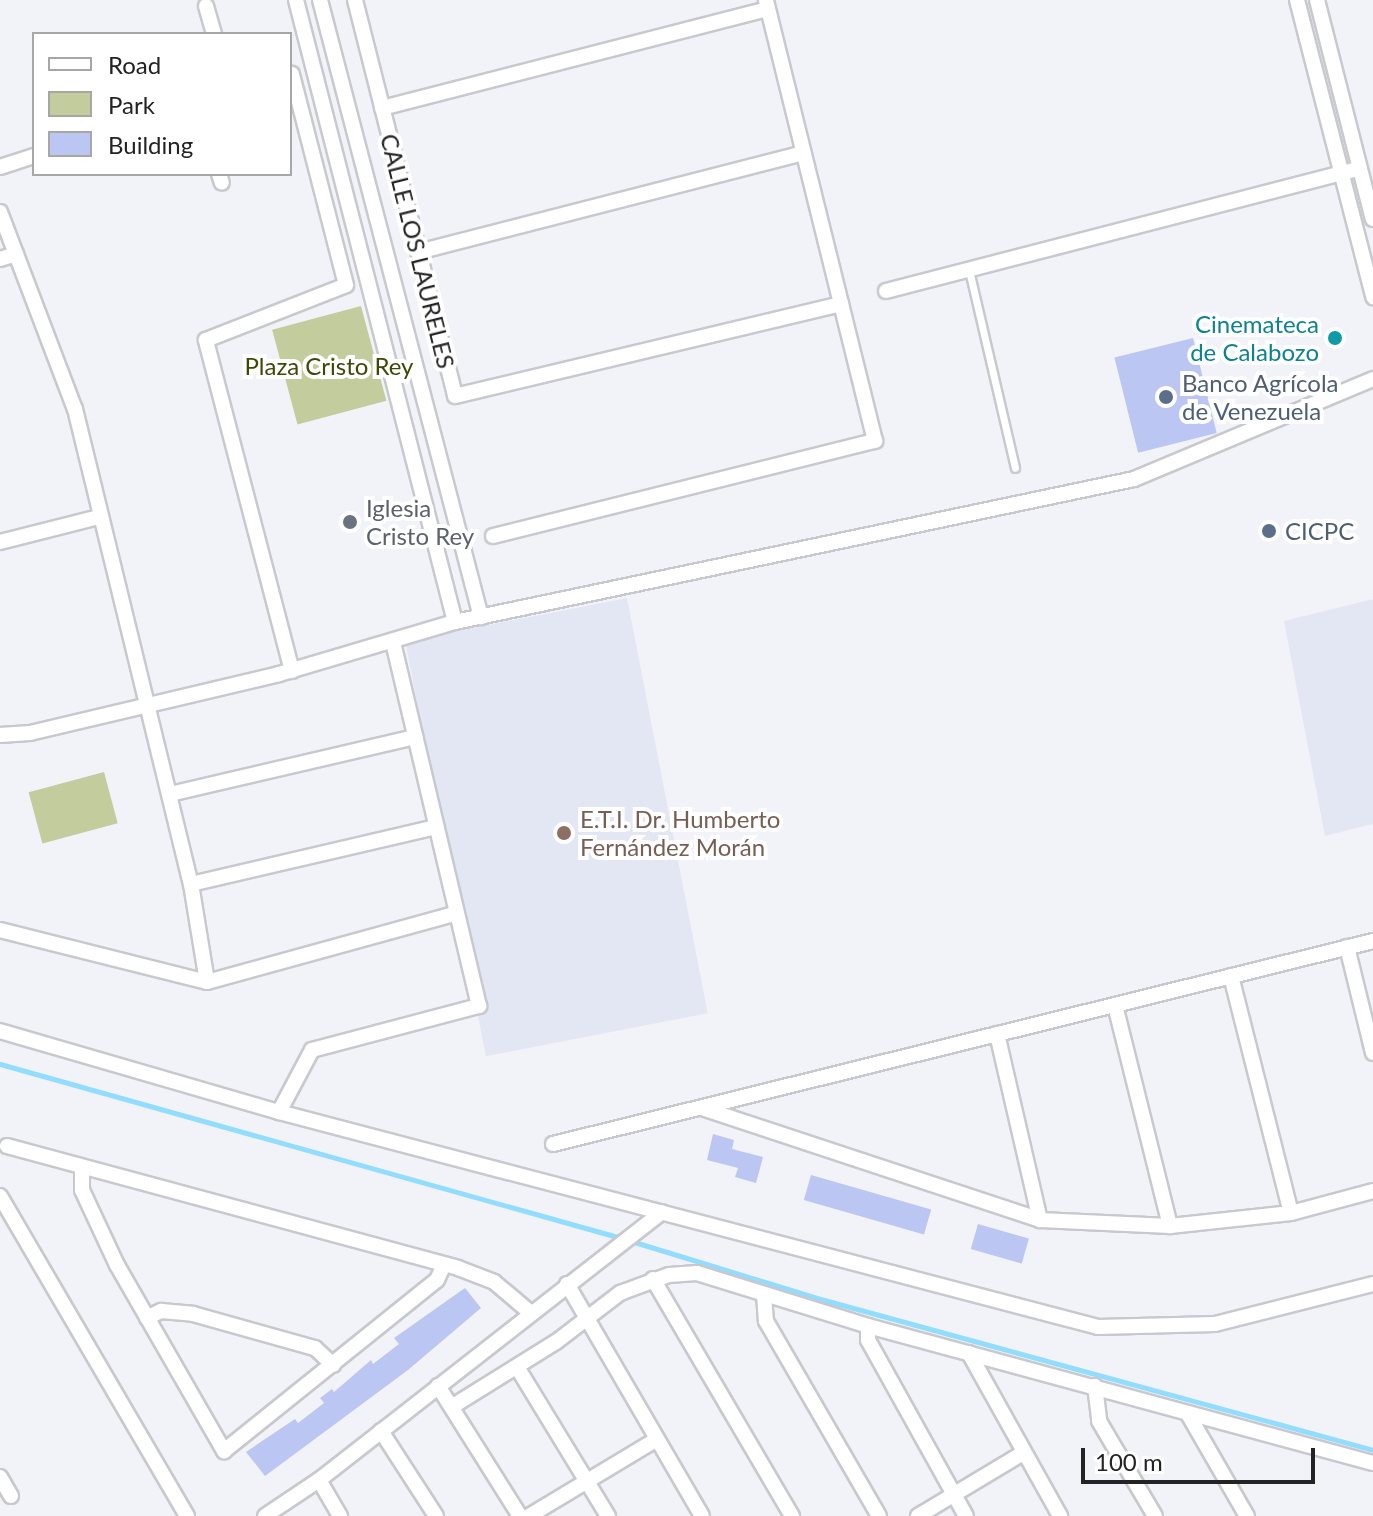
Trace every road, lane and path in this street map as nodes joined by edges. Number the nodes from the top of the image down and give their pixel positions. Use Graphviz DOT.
graph roads {
  1 [pos="296,0"];
  2 [pos="320,0"];
  3 [pos="355,0"];
  4 [pos="1297,0"];
  5 [pos="1317,0"];
  6 [pos="767,4"];
  7 [pos="206,6"];
  8 [pos="213,32"];
  9 [pos="317,67"];
  10 [pos="292,74"];
  11 [pos="292,78"];
  12 [pos="382,108"];
  13 [pos="804,153"];
  14 [pos="32,156"];
  15 [pos="1,164"];
  16 [pos="1359,169"];
  17 [pos="1341,174"];
  18 [pos="1370,197"];
  19 [pos="0,212"];
  20 [pos="1373,219"];
  21 [pos="418,252"];
  22 [pos="16,254"];
  23 [pos="0,259"];
  24 [pos="969,270"];
  25 [pos="886,291"];
  26 [pos="1373,297"];
  27 [pos="841,304"];
  28 [pos="1373,379"];
  29 [pos="1015,468"];
  30 [pos="99,517"];
  31 [pos="493,536"];
  32 [pos="0,542"];
  33 [pos="481,617"];
  34 [pos="455,622"];
  35 [pos="393,643"];
  36 [pos="292,671"];
  37 [pos="147,705"];
  38 [pos="0,735"];
  39 [pos="415,737"];
  40 [pos="170,794"];
  41 [pos="436,827"];
  42 [pos="191,884"];
  43 [pos="457,913"];
  44 [pos="0,930"];
  45 [pos="1373,941"];
  46 [pos="1347,947"];
  47 [pos="1231,976"];
  48 [pos="207,982"];
  49 [pos="1115,1005"];
  50 [pos="0,1031"];
  51 [pos="997,1034"];
  52 [pos="1373,1053"];
  53 [pos="702,1108"];
  54 [pos="279,1112"];
  55 [pos="553,1144"];
  56 [pos="7,1146"];
  57 [pos="82,1167"];
  58 [pos="1373,1191"];
  59 [pos="0,1196"];
  60 [pos="662,1212"];
  61 [pos="1291,1213"];
  62 [pos="1040,1220"];
  63 [pos="1170,1226"];
  64 [pos="444,1264"];
  65 [pos="653,1279"];
  66 [pos="567,1284"];
  67 [pos="1373,1284"];
  68 [pos="764,1294"];
  69 [pos="531,1313"];
  70 [pos="584,1316"];
  71 [pos="147,1318"];
  72 [pos="868,1326"];
  73 [pos="969,1353"];
  74 [pos="333,1365"];
  75 [pos="517,1367"];
  76 [pos="438,1386"];
  77 [pos="1095,1386"];
  78 [pos="453,1406"];
  79 [pos="1188,1414"];
  80 [pos="381,1431"];
  81 [pos="657,1439"];
  82 [pos="1023,1453"];
  83 [pos="1373,1463"];
  84 [pos="0,1477"];
  85 [pos="319,1480"];
  86 [pos="587,1481"];
  87 [pos="954,1494"];
  88 [pos="11,1496"];
  89 [pos="187,1516"];
  90 [pos="265,1516"];
  91 [pos="340,1516"];
  92 [pos="436,1516"];
  93 [pos="520,1516"];
  94 [pos="529,1516"];
  95 [pos="608,1516"];
  96 [pos="702,1516"];
  97 [pos="792,1516"];
  98 [pos="879,1516"];
  99 [pos="918,1516"];
  100 [pos="966,1516"];
  101 [pos="1060,1516"];
  102 [pos="1155,1516"];
  103 [pos="1247,1516"];
  1 -- 9 [label="street"];
  2 -- 33 [label="street"];
  3 -- 12 [label="street, CALLE LOS LAURELES"];
  4 -- 17 [label="street"];
  5 -- 16 [label="street"];
  6 -- 12 [label="street"];
  6 -- 13 [label="street"];
  7 -- 8 [label="street"];
  9 -- 10 [label="street"];
  9 -- 34 [label="street"];
  11 -- 36 [label="street"];
  12 -- 21 [label="street, CALLE LOS LAURELES"];
  13 -- 21 [label="street"];
  13 -- 27 [label="street"];
  14 -- 15 [label="street"];
  16 -- 17 [label="street"];
  16 -- 18 [label="street"];
  17 -- 24 [label="street"];
  17 -- 26 [label="street"];
  18 -- 20 [label="street"];
  19 -- 22 [label="street"];
  21 -- 27 [label="street, CALLE LOS LAURELES"];
  22 -- 23 [label="street"];
  22 -- 30 [label="street"];
  24 -- 25 [label="street"];
  24 -- 29 [label="lane"];
  27 -- 31 [label="street"];
  28 -- 33 [label="street"];
  30 -- 32 [label="street"];
  30 -- 37 [label="street"];
  33 -- 34 [label="street"];
  34 -- 35 [label="street"];
  35 -- 36 [label="street"];
  35 -- 39 [label="street"];
  36 -- 37 [label="street"];
  37 -- 38 [label="street"];
  37 -- 40 [label="street"];
  39 -- 40 [label="street"];
  39 -- 41 [label="street"];
  40 -- 42 [label="street"];
  41 -- 42 [label="street"];
  41 -- 43 [label="street"];
  42 -- 48 [label="street"];
  43 -- 48 [label="street"];
  43 -- 54 [label="street"];
  44 -- 48 [label="street"];
  45 -- 46 [label="street"];
  46 -- 47 [label="street"];
  46 -- 52 [label="street"];
  47 -- 49 [label="street"];
  47 -- 61 [label="street"];
  49 -- 51 [label="street"];
  49 -- 63 [label="street"];
  50 -- 54 [label="street"];
  51 -- 53 [label="street"];
  51 -- 62 [label="street"];
  53 -- 55 [label="street"];
  53 -- 62 [label="street"];
  54 -- 60 [label="street"];
  56 -- 57 [label="street"];
  57 -- 64 [label="street"];
  57 -- 71 [label="street"];
  58 -- 61 [label="street"];
  59 -- 89 [label="street"];
  60 -- 66 [label="street"];
  60 -- 67 [label="street"];
  61 -- 63 [label="street"];
  62 -- 63 [label="street"];
  64 -- 69 [label="street"];
  64 -- 74 [label="street"];
  65 -- 68 [label="street"];
  65 -- 70 [label="street"];
  65 -- 97 [label="street"];
  66 -- 69 [label="street"];
  66 -- 70 [label="street"];
  68 -- 72 [label="street"];
  68 -- 98 [label="street"];
  69 -- 76 [label="street"];
  70 -- 75 [label="street"];
  70 -- 81 [label="street"];
  71 -- 74 [label="street"];
  71 -- 74 [label="street"];
  72 -- 73 [label="street"];
  72 -- 87 [label="street"];
  73 -- 77 [label="street"];
  73 -- 82 [label="street"];
  75 -- 78 [label="street"];
  75 -- 86 [label="street"];
  76 -- 78 [label="street"];
  76 -- 80 [label="street"];
  77 -- 79 [label="street"];
  77 -- 102 [label="street"];
  78 -- 93 [label="street"];
  79 -- 83 [label="street"];
  79 -- 103 [label="street"];
  80 -- 85 [label="street"];
  80 -- 92 [label="street"];
  81 -- 86 [label="street"];
  81 -- 96 [label="street"];
  82 -- 87 [label="street"];
  82 -- 101 [label="street"];
  84 -- 88 [label="street"];
  85 -- 90 [label="street"];
  85 -- 91 [label="street"];
  86 -- 94 [label="street"];
  86 -- 95 [label="street"];
  87 -- 99 [label="street"];
  87 -- 100 [label="street"];
}
